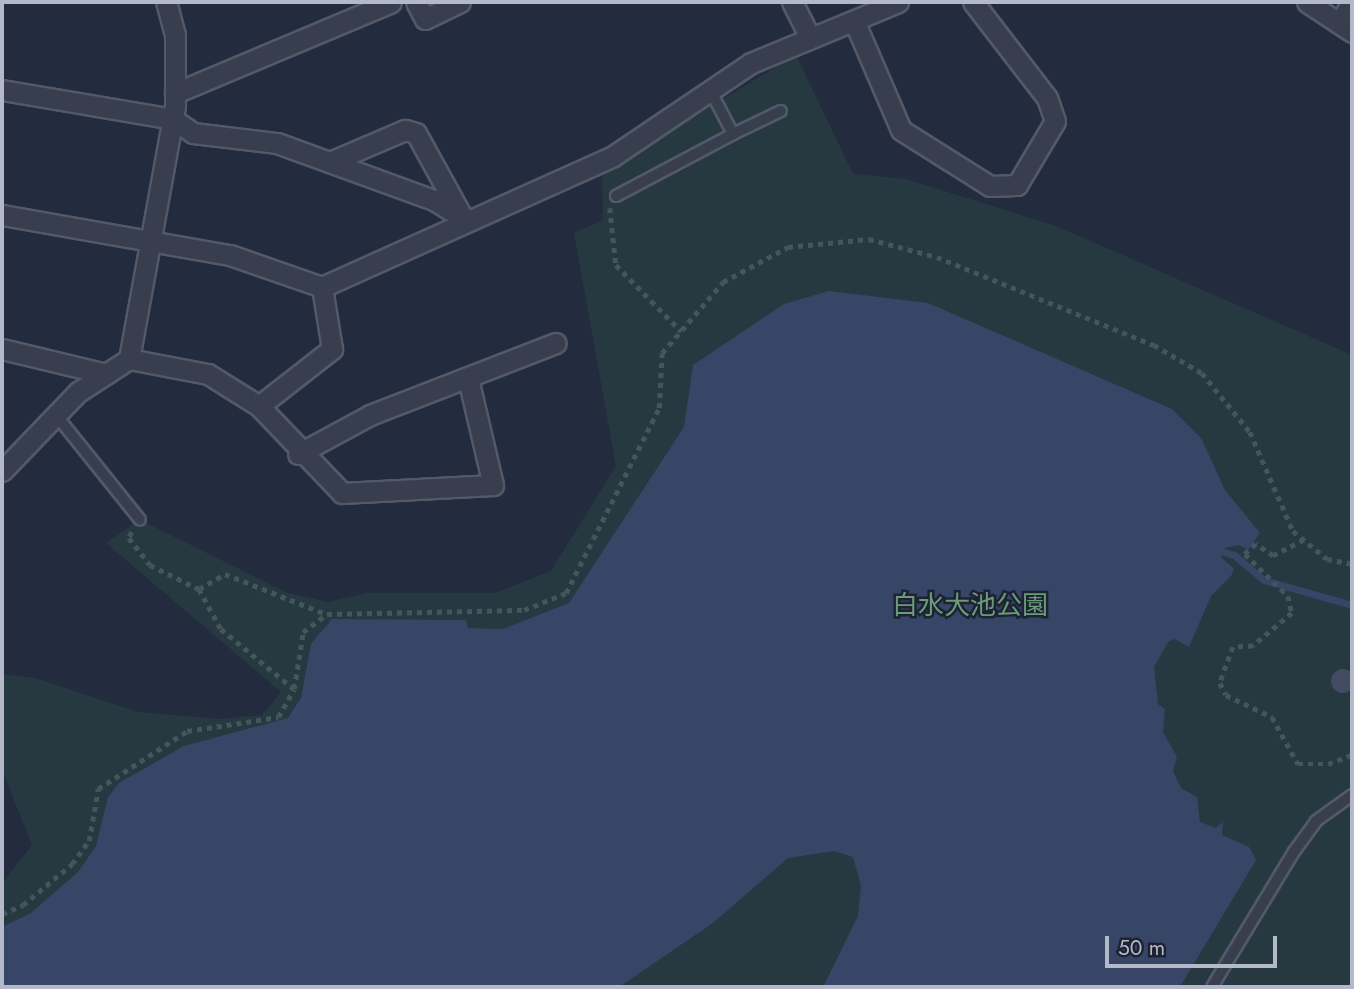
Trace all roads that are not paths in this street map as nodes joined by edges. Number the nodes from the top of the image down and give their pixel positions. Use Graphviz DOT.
graph roads {
  1 [pos="166,2"];
  2 [pos="391,2"];
  3 [pos="416,2"];
  4 [pos="460,2"];
  5 [pos="792,2"];
  6 [pos="898,2"];
  7 [pos="973,2"];
  8 [pos="1307,2"];
  9 [pos="1352,3"];
  10 [pos="855,23"];
  11 [pos="1346,28"];
  12 [pos="808,36"];
  13 [pos="2,90"];
  14 [pos="710,90"];
  15 [pos="175,93"];
  16 [pos="781,111"];
  17 [pos="173,119"];
  18 [pos="733,134"];
  19 [pos="330,162"];
  20 [pos="616,195"];
  21 [pos="2,215"];
  22 [pos="464,219"];
  23 [pos="147,244"];
  24 [pos="322,287"];
  25 [pos="556,343"];
  26 [pos="2,349"];
  27 [pos="128,359"];
  28 [pos="106,374"];
  29 [pos="468,378"];
  30 [pos="259,407"];
  31 [pos="56,415"];
  32 [pos="298,454"];
  33 [pos="2,472"];
  34 [pos="140,520"];
  35 [pos="1352,795"];
  36 [pos="1212,987"];
  1 -- 15 [label="street"];
  2 -- 15 [label="street"];
  3 -- 4 [label="street"];
  5 -- 12 [label="street"];
  6 -- 10 [label="street"];
  7 -- 10 [label="street"];
  8 -- 11 [label="street"];
  9 -- 11 [label="street"];
  10 -- 12 [label="street"];
  12 -- 14 [label="street"];
  13 -- 17 [label="street"];
  14 -- 18 [label="lane"];
  14 -- 22 [label="street"];
  15 -- 17 [label="street"];
  16 -- 18 [label="lane"];
  17 -- 19 [label="street"];
  17 -- 23 [label="street"];
  18 -- 20 [label="lane"];
  19 -- 22 [label="street"];
  19 -- 22 [label="street"];
  21 -- 23 [label="street"];
  22 -- 24 [label="street"];
  23 -- 24 [label="street"];
  23 -- 27 [label="street"];
  24 -- 30 [label="street"];
  25 -- 29 [label="street"];
  26 -- 28 [label="street"];
  27 -- 28 [label="street"];
  27 -- 30 [label="street"];
  28 -- 31 [label="street"];
  29 -- 32 [label="street"];
  29 -- 32 [label="street"];
  30 -- 32 [label="street"];
  31 -- 33 [label="street"];
  31 -- 34 [label="lane"];
  35 -- 36 [label="lane"];
}
